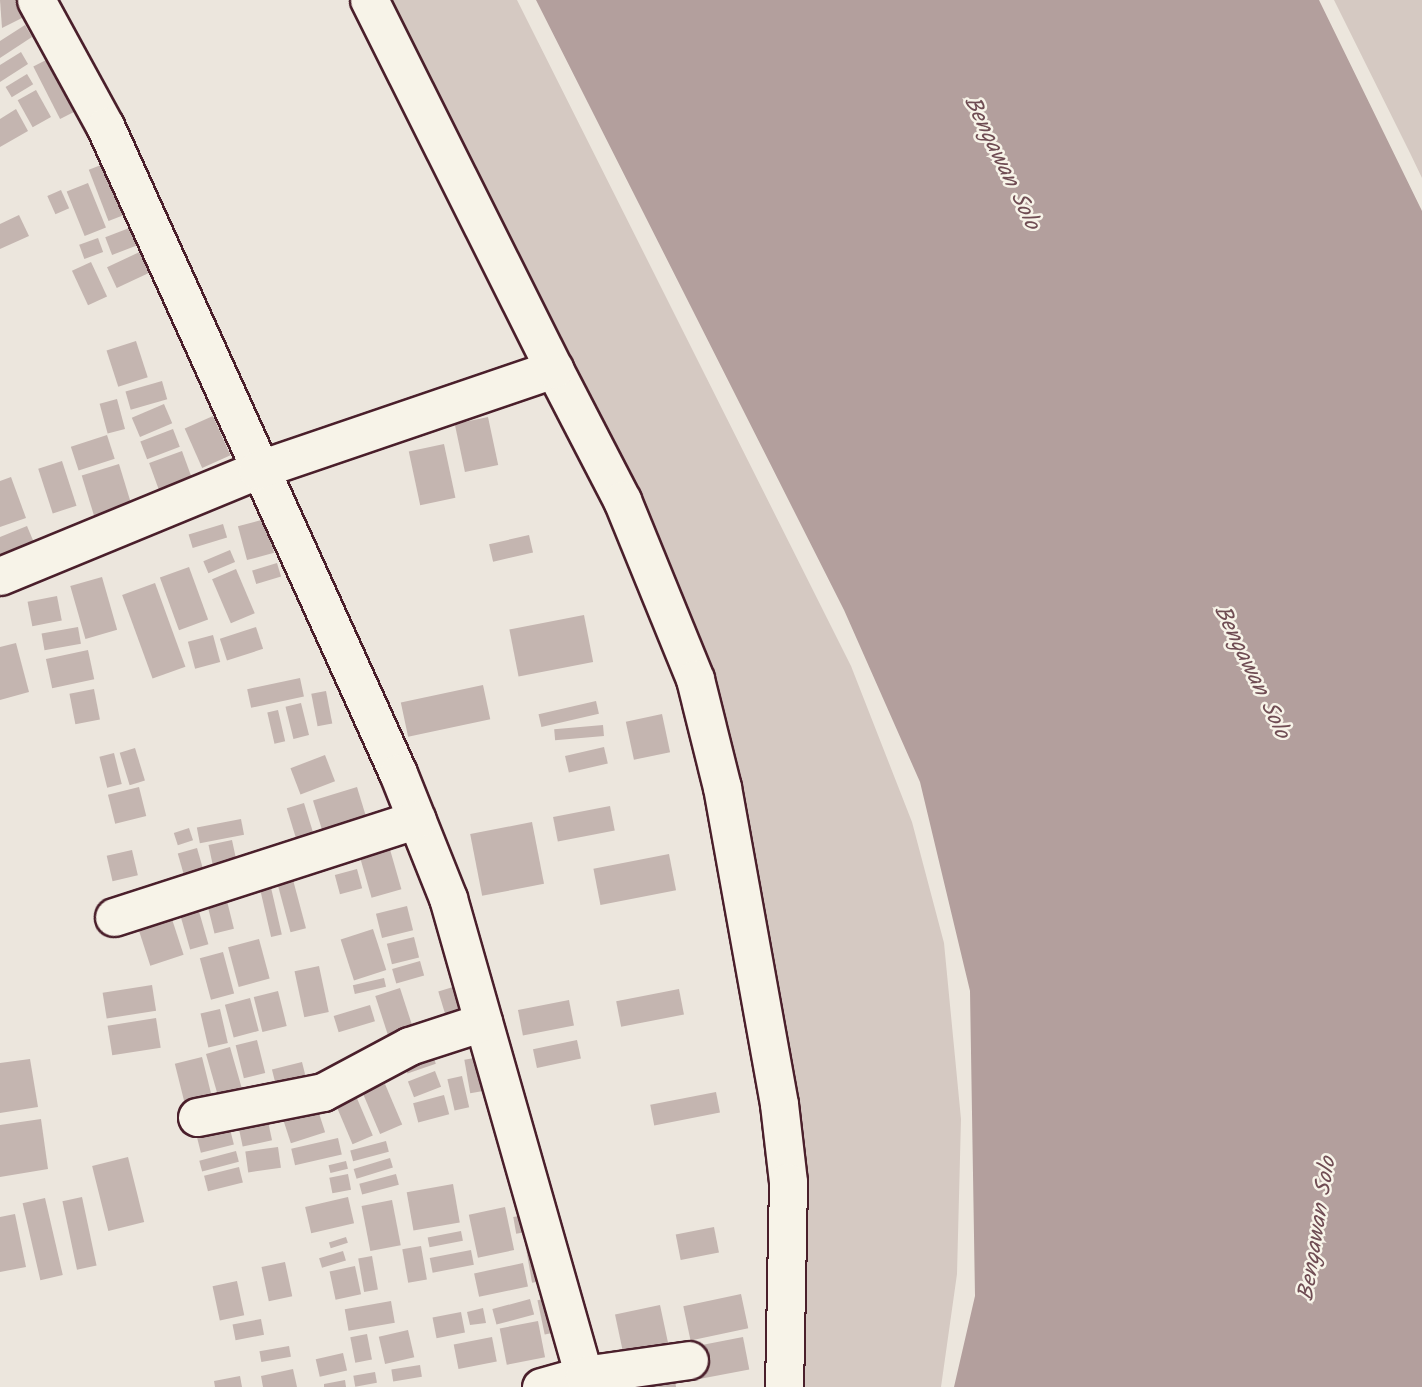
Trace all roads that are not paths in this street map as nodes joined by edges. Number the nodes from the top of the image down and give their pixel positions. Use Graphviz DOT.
graph roads {
  1 [pos="36,0"];
  2 [pos="369,0"];
  3 [pos="554,369"];
  4 [pos="257,470"];
  5 [pos="0,576"];
  6 [pos="416,819"];
  7 [pos="114,917"];
  8 [pos="483,1022"];
  9 [pos="197,1117"];
  10 [pos="689,1360"];
  11 [pos="585,1381"];
  12 [pos="541,1387"];
  13 [pos="784,1387"];
  1 -- 4 [label="street"];
  2 -- 3 [label="street"];
  3 -- 4 [label="street"];
  3 -- 13 [label="street"];
  4 -- 5 [label="street"];
  4 -- 6 [label="street"];
  6 -- 7 [label="street"];
  6 -- 8 [label="street"];
  8 -- 9 [label="street"];
  8 -- 11 [label="street"];
  10 -- 11 [label="street"];
  11 -- 12 [label="street"];
}
